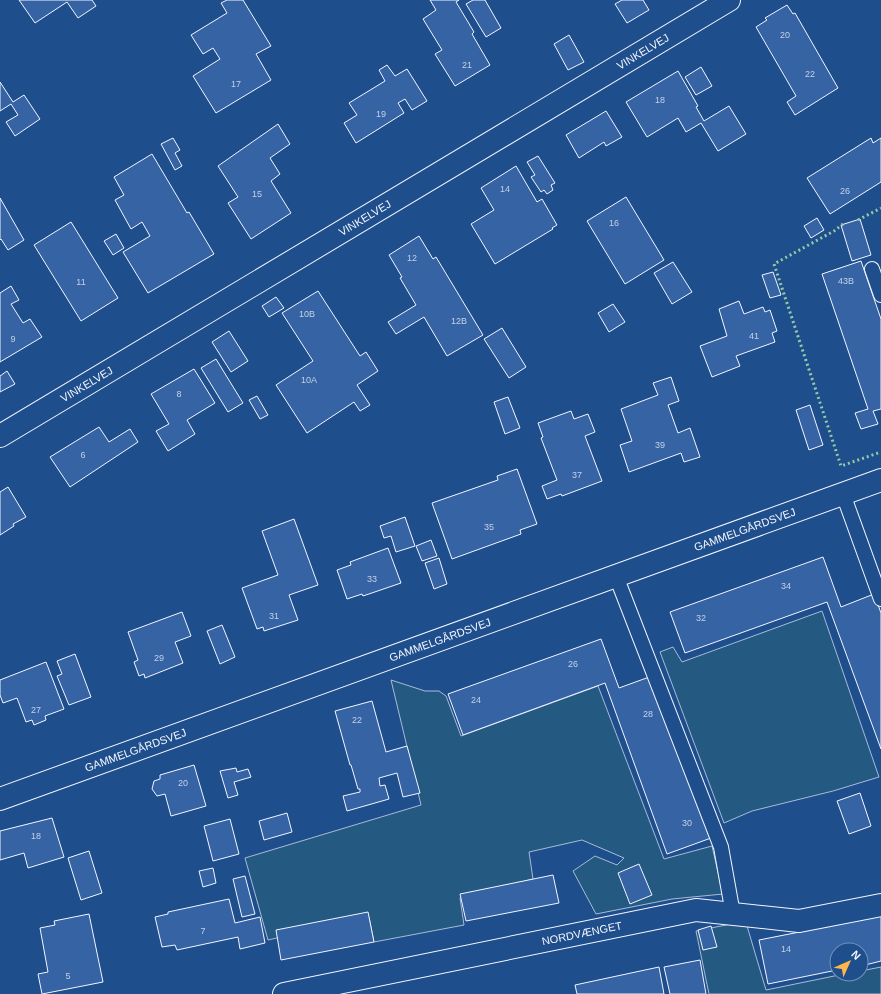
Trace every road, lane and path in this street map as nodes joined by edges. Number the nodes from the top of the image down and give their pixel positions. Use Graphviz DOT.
graph roads {
  1 [pos="729,0"];
  2 [pos="872,269"];
  3 [pos="881,295"];
  4 [pos="0,436"];
  5 [pos="881,480"];
  6 [pos="843,494"];
  7 [pos="616,576"];
  8 [pos="881,599"];
  9 [pos="0,799"];
  10 [pos="881,905"];
  11 [pos="733,914"];
  12 [pos="284,994"];
  1 -- 4 [label="street, VINKELVEJ"];
  2 -- 3 [label="lane"];
  5 -- 6 [label="street, GAMMELGÅRDSVEJ"];
  6 -- 7 [label="street, GAMMELGÅRDSVEJ"];
  6 -- 8 [label="lane"];
  7 -- 9 [label="street, GAMMELGÅRDSVEJ"];
  7 -- 11 [label="lane"];
  10 -- 11 [label="street, NORDVÆNGET"];
  11 -- 12 [label="street, NORDVÆNGET"];
}
